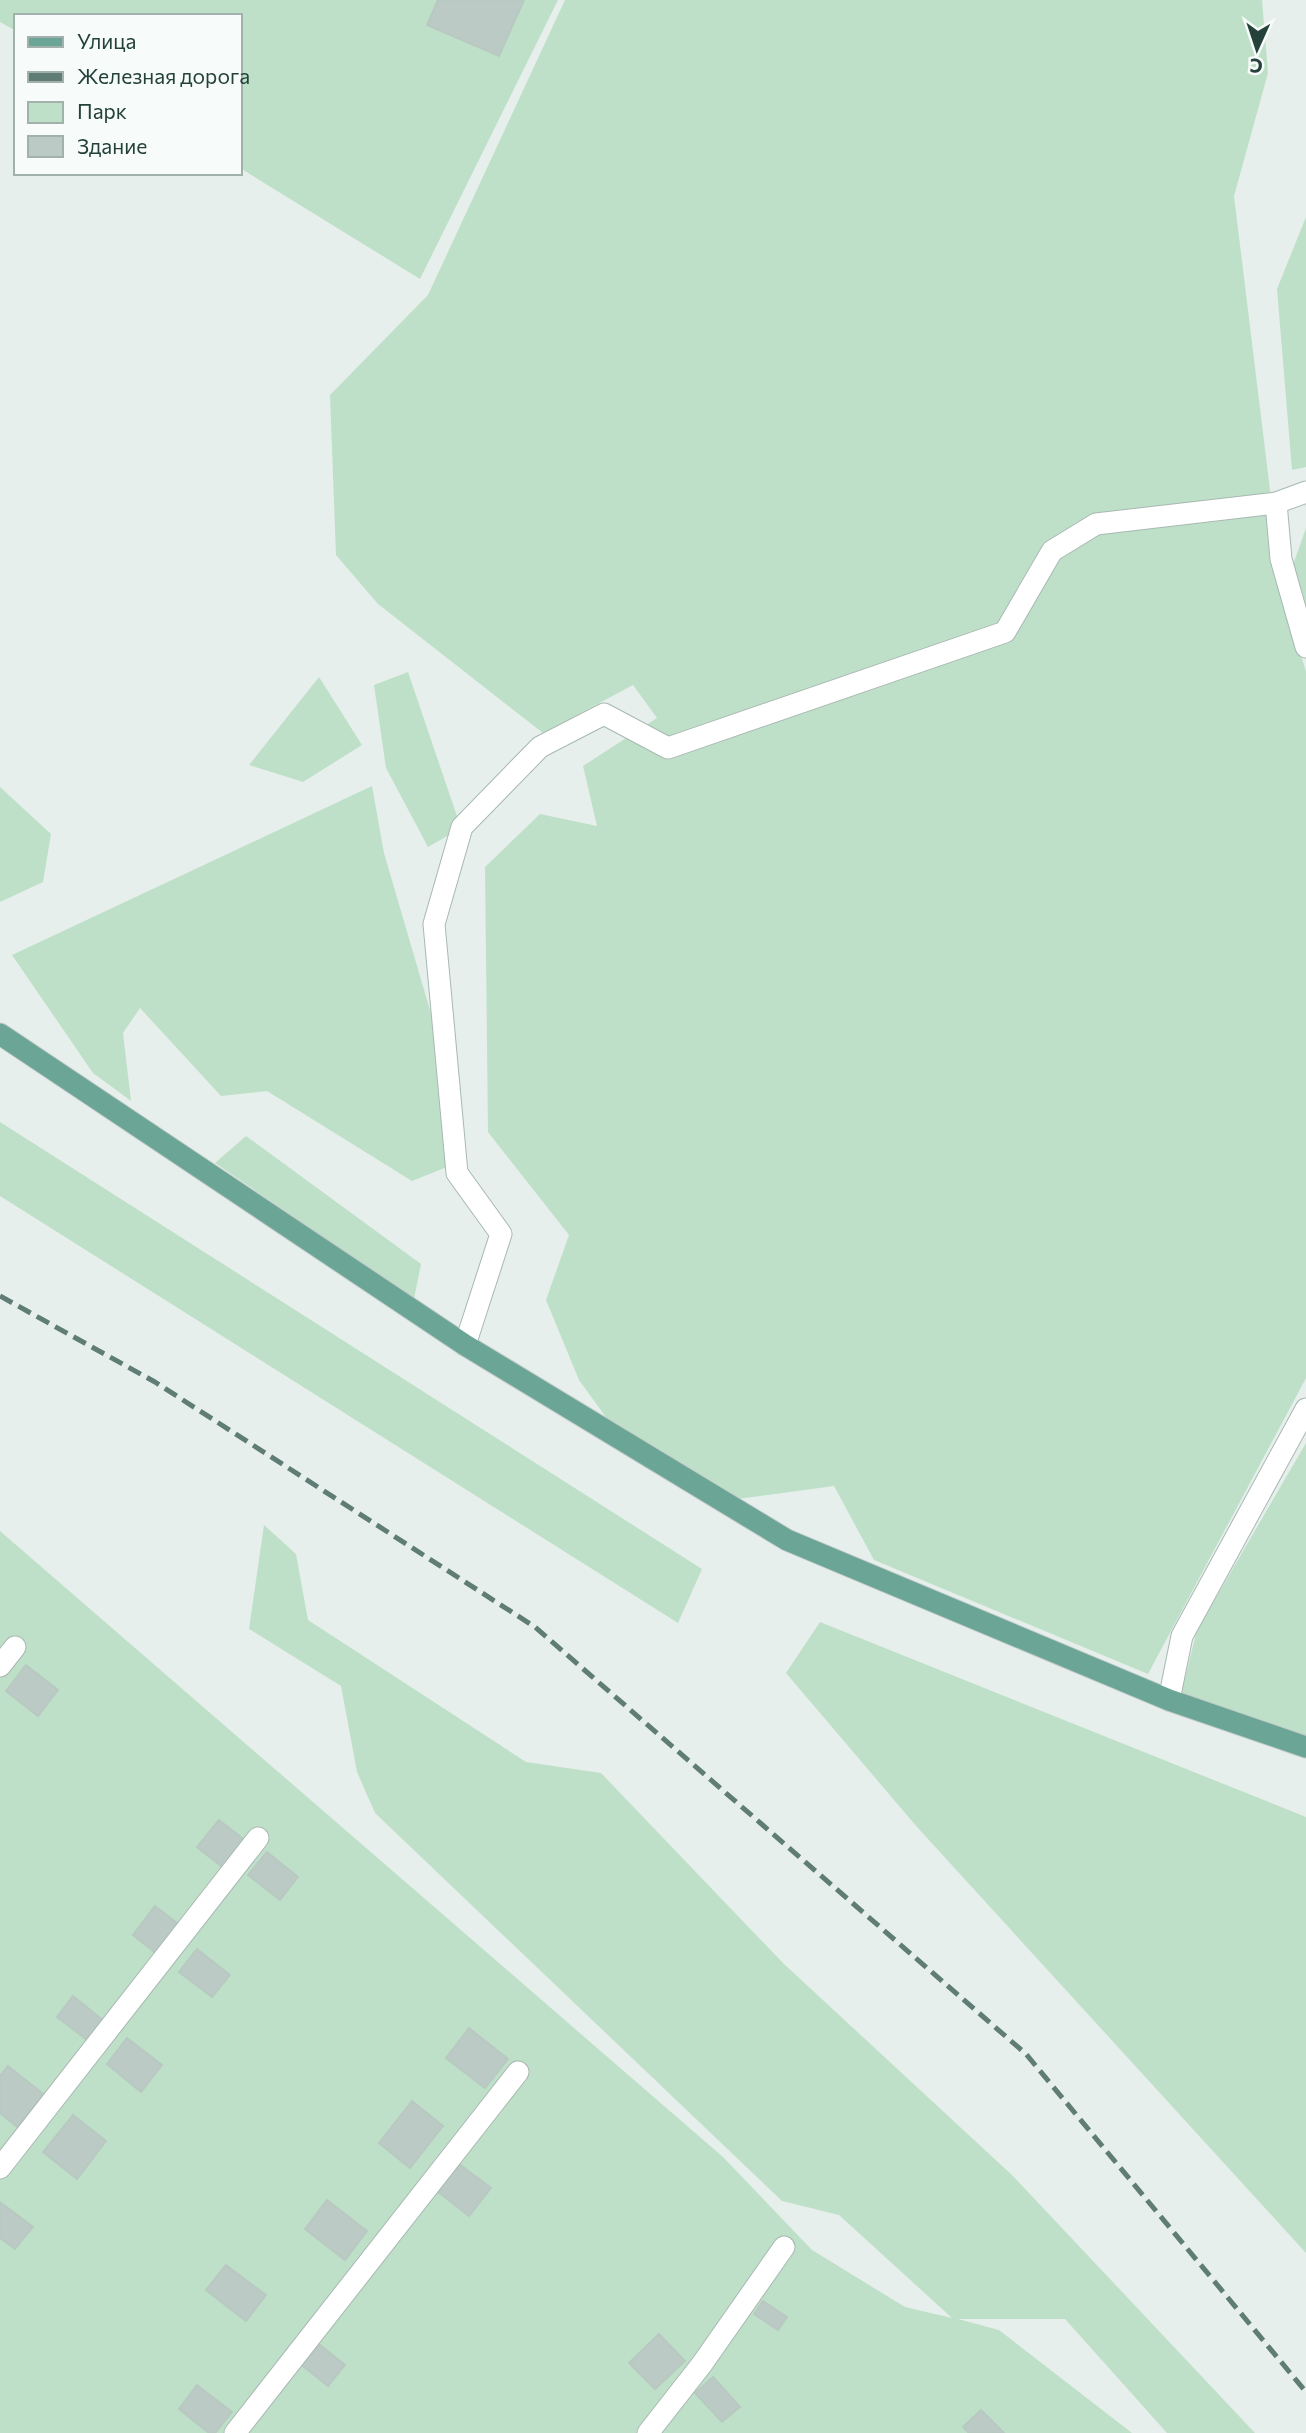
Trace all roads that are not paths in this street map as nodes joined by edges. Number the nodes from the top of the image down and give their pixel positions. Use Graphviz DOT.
graph roads {
  1 [pos="1306,492"];
  2 [pos="1276,503"];
  3 [pos="1306,647"];
  4 [pos="0,1034"];
  5 [pos="466,1345"];
  6 [pos="1306,1409"];
  7 [pos="15,1647"];
  8 [pos="0,1666"];
  9 [pos="1169,1700"];
  10 [pos="1306,1746"];
  11 [pos="258,1838"];
  12 [pos="518,2072"];
  13 [pos="0,2168"];
  14 [pos="784,2247"];
  15 [pos="235,2433"];
  16 [pos="648,2433"];
  1 -- 2 [label="street"];
  2 -- 3 [label="street"];
  2 -- 5 [label="street"];
  4 -- 5 [label="main road"];
  5 -- 9 [label="main road"];
  6 -- 9 [label="street"];
  7 -- 8 [label="street"];
  9 -- 10 [label="main road"];
  11 -- 13 [label="street"];
  12 -- 15 [label="street"];
  14 -- 16 [label="street"];
}
